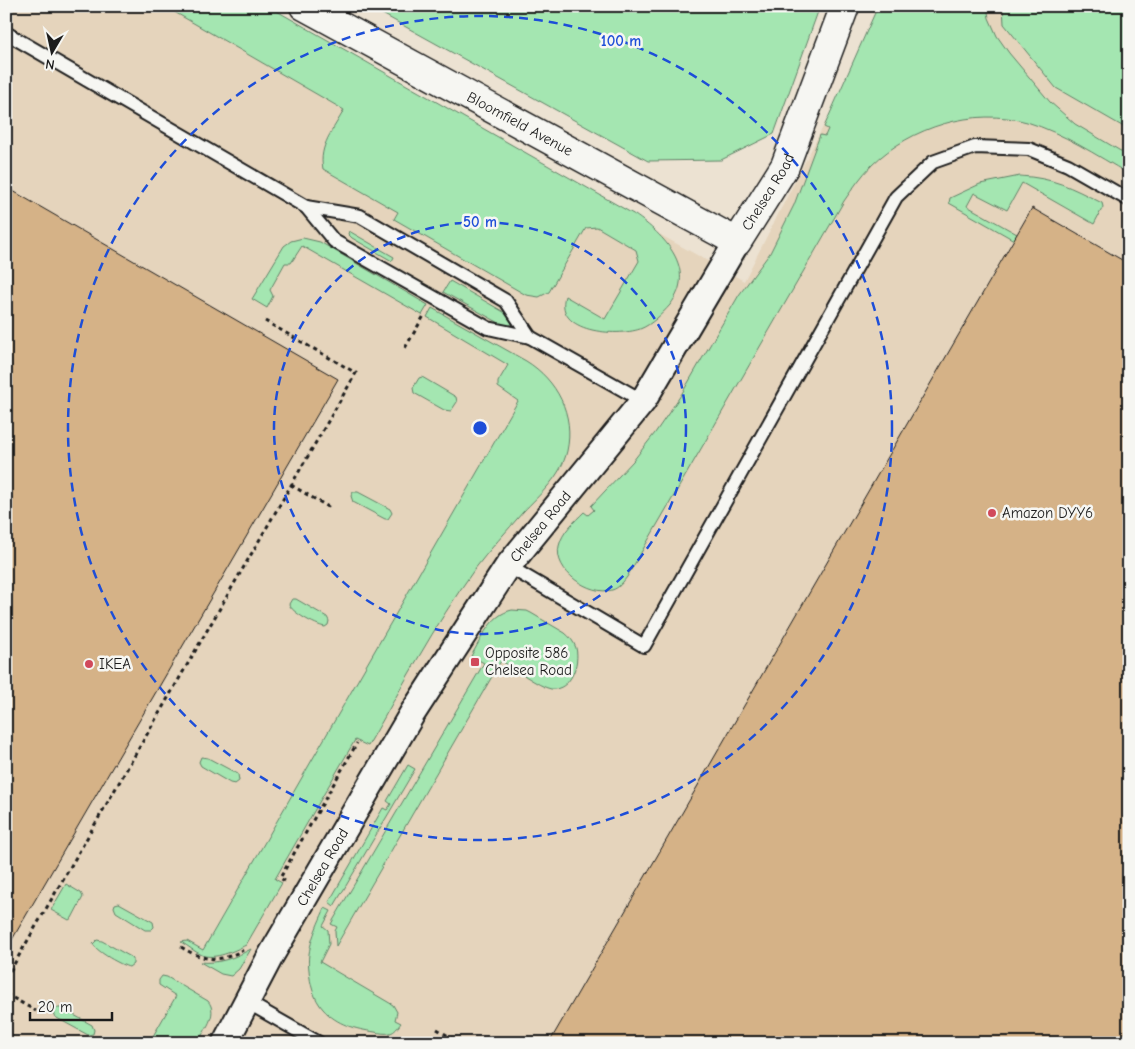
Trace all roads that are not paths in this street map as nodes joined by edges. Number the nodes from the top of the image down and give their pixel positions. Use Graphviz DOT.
graph roads {
  1 [pos="304,6"];
  2 [pos="845,6"];
  3 [pos="6,33"];
  4 [pos="1129,200"];
  5 [pos="306,207"];
  6 [pos="737,242"];
  7 [pos="530,337"];
  8 [pos="643,401"];
  9 [pos="508,566"];
  10 [pos="247,1002"];
  11 [pos="225,1043"];
  12 [pos="319,1043"];
  1 -- 6 [label="street, Bloomfield Avenue"];
  2 -- 6 [label="street, Chelsea Road"];
  3 -- 5 [label="lane"];
  4 -- 9 [label="lane"];
  5 -- 7 [label="lane"];
  5 -- 7 [label="lane"];
  6 -- 8 [label="street, Chelsea Road"];
  7 -- 8 [label="lane"];
  8 -- 9 [label="street, Chelsea Road"];
  9 -- 10 [label="street, Chelsea Road"];
  10 -- 11 [label="street, Chelsea Road"];
  10 -- 12 [label="lane"];
}
